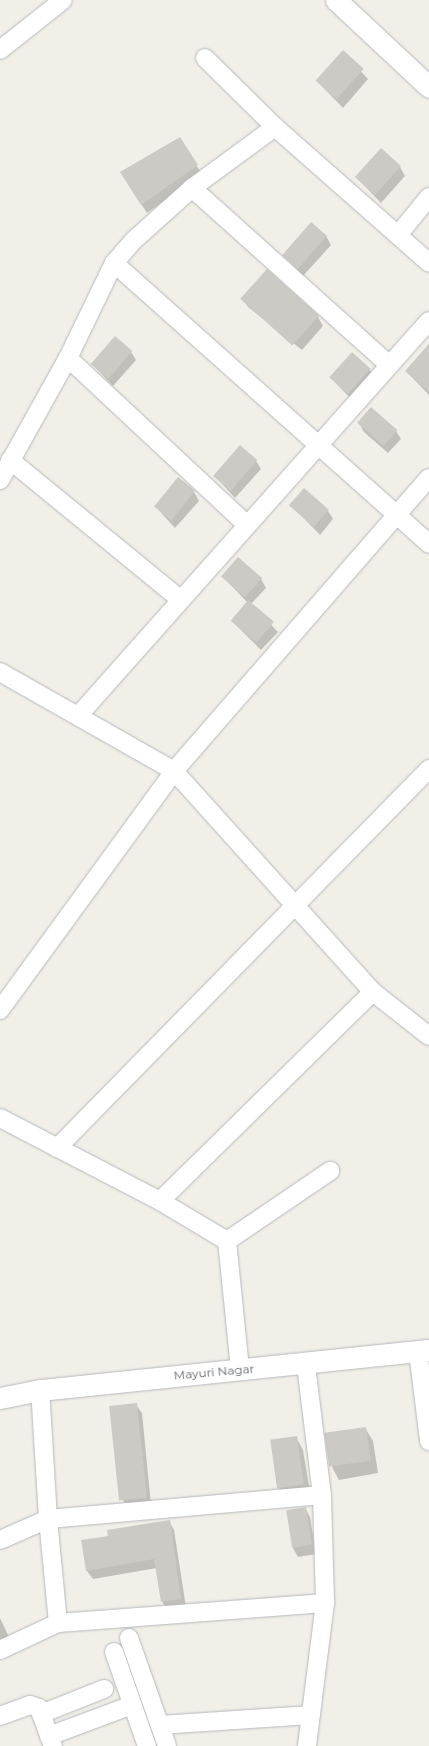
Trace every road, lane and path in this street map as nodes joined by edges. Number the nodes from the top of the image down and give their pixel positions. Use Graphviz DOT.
graph roads {
  1 [pos="63,0"];
  2 [pos="336,0"];
  3 [pos="0,50"];
  4 [pos="204,58"];
  5 [pos="429,87"];
  6 [pos="275,127"];
  7 [pos="192,188"];
  8 [pos="429,197"];
  9 [pos="398,235"];
  10 [pos="114,263"];
  11 [pos="429,263"];
  12 [pos="429,321"];
  13 [pos="68,358"];
  14 [pos="389,365"];
  15 [pos="318,445"];
  16 [pos="10,460"];
  17 [pos="429,478"];
  18 [pos="0,480"];
  19 [pos="395,514"];
  20 [pos="247,525"];
  21 [pos="429,544"];
  22 [pos="180,600"];
  23 [pos="0,672"];
  24 [pos="78,716"];
  25 [pos="429,769"];
  26 [pos="174,771"];
  27 [pos="293,907"];
  28 [pos="373,992"];
  29 [pos="0,1010"];
  30 [pos="429,1036"];
  31 [pos="0,1118"];
  32 [pos="57,1148"];
  33 [pos="330,1171"];
  34 [pos="160,1201"];
  35 [pos="227,1241"];
  36 [pos="424,1351"];
  37 [pos="306,1365"];
  38 [pos="240,1369"];
  39 [pos="40,1390"];
  40 [pos="0,1398"];
  41 [pos="429,1441"];
  42 [pos="322,1495"];
  43 [pos="48,1518"];
  44 [pos="0,1540"];
  45 [pos="325,1604"];
  46 [pos="58,1622"];
  47 [pos="129,1638"];
  48 [pos="0,1650"];
  49 [pos="114,1652"];
  50 [pos="104,1689"];
  51 [pos="132,1704"];
  52 [pos="41,1714"];
  53 [pos="311,1715"];
  54 [pos="0,1716"];
  55 [pos="160,1725"];
  56 [pos="51,1741"];
  57 [pos="147,1746"];
  58 [pos="167,1746"];
  59 [pos="307,1746"];
  1 -- 3 [label="street"];
  2 -- 5 [label="street"];
  4 -- 6 [label="street"];
  6 -- 7 [label="street"];
  6 -- 9 [label="street"];
  7 -- 10 [label="street"];
  7 -- 14 [label="street"];
  8 -- 9 [label="street"];
  9 -- 11 [label="street"];
  10 -- 13 [label="street"];
  10 -- 15 [label="street"];
  12 -- 14 [label="street"];
  13 -- 16 [label="street"];
  13 -- 20 [label="street"];
  14 -- 15 [label="street"];
  15 -- 19 [label="street"];
  15 -- 20 [label="street"];
  16 -- 18 [label="street"];
  16 -- 22 [label="street"];
  17 -- 19 [label="street"];
  19 -- 21 [label="street"];
  19 -- 26 [label="street"];
  20 -- 22 [label="street"];
  22 -- 24 [label="street"];
  23 -- 24 [label="street"];
  24 -- 26 [label="street"];
  25 -- 27 [label="street"];
  26 -- 27 [label="street"];
  26 -- 29 [label="street"];
  27 -- 28 [label="street"];
  27 -- 32 [label="street"];
  28 -- 30 [label="street"];
  28 -- 34 [label="street"];
  31 -- 32 [label="street"];
  32 -- 34 [label="street"];
  33 -- 35 [label="street"];
  34 -- 35 [label="street"];
  35 -- 38 [label="street"];
  36 -- 37 [label="street, Mayuri Nagar"];
  36 -- 41 [label="street"];
  37 -- 38 [label="street, Mayuri Nagar"];
  37 -- 42 [label="street"];
  38 -- 39 [label="street, Mayuri Nagar"];
  39 -- 40 [label="street, Mayuri Nagar"];
  39 -- 43 [label="street"];
  42 -- 43 [label="street"];
  42 -- 45 [label="street"];
  43 -- 44 [label="street"];
  43 -- 46 [label="street"];
  45 -- 46 [label="street"];
  45 -- 53 [label="street"];
  46 -- 48 [label="street"];
  47 -- 55 [label="street"];
  49 -- 51 [label="street"];
  50 -- 52 [label="street"];
  51 -- 56 [label="street"];
  51 -- 57 [label="street"];
  52 -- 54 [label="street"];
  52 -- 56 [label="street"];
  53 -- 55 [label="street"];
  53 -- 59 [label="street"];
  55 -- 58 [label="street"];
}
